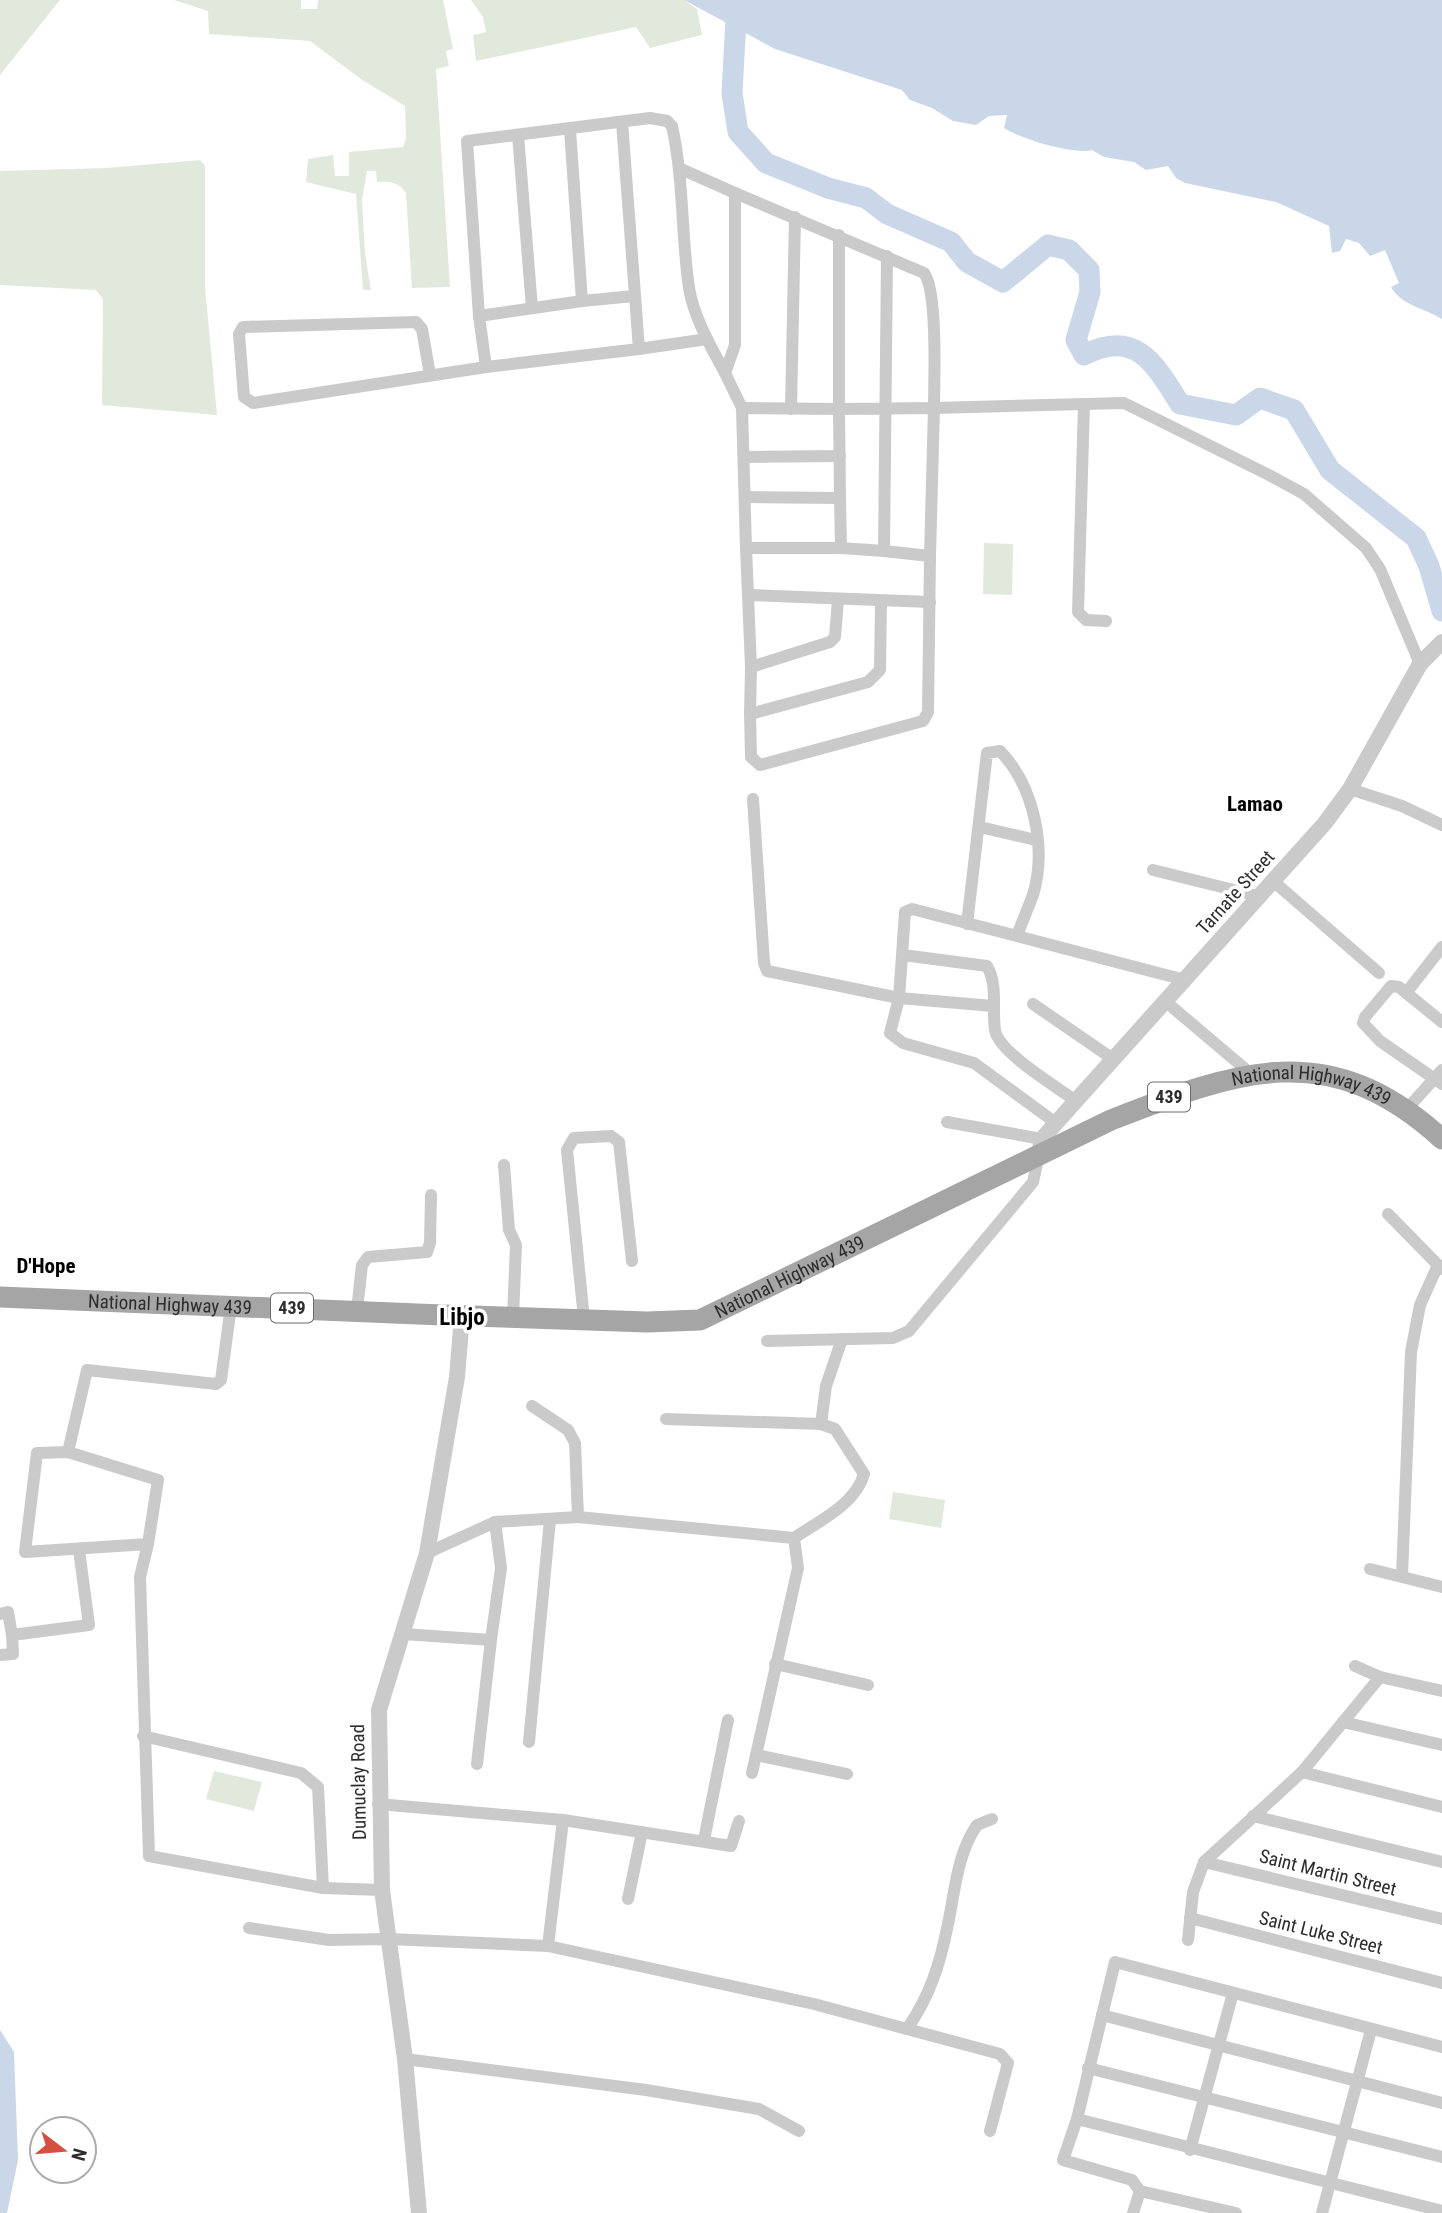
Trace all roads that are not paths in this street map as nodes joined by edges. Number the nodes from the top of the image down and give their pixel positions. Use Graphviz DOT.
graph roads {
  1 [pos="622,122"];
  2 [pos="570,130"];
  3 [pos="518,135"];
  4 [pos="681,169"];
  5 [pos="735,193"];
  6 [pos="795,217"];
  7 [pos="839,235"];
  8 [pos="887,256"];
  9 [pos="634,296"];
  10 [pos="582,301"];
  11 [pos="532,308"];
  12 [pos="479,316"];
  13 [pos="707,339"];
  14 [pos="639,349"];
  15 [pos="486,368"];
  16 [pos="725,373"];
  17 [pos="430,375"];
  18 [pos="1084,404"];
  19 [pos="741,408"];
  20 [pos="934,408"];
  21 [pos="791,409"];
  22 [pos="839,409"];
  23 [pos="885,410"];
  24 [pos="841,456"];
  25 [pos="744,457"];
  26 [pos="745,497"];
  27 [pos="840,498"];
  28 [pos="746,548"];
  29 [pos="841,548"];
  30 [pos="884,551"];
  31 [pos="930,556"];
  32 [pos="749,595"];
  33 [pos="838,600"];
  34 [pos="881,602"];
  35 [pos="930,602"];
  36 [pos="1106,621"];
  37 [pos="1442,642"];
  38 [pos="1420,664"];
  39 [pos="751,667"];
  40 [pos="750,714"];
  41 [pos="1350,789"];
  42 [pos="753,799"];
  43 [pos="1442,825"];
  44 [pos="980,827"];
  45 [pos="1037,840"];
  46 [pos="1153,870"];
  47 [pos="1273,881"];
  48 [pos="1258,896"];
  49 [pos="967,925"];
  50 [pos="1017,936"];
  51 [pos="1442,947"];
  52 [pos="903,955"];
  53 [pos="1379,973"];
  54 [pos="1185,980"];
  55 [pos="1406,993"];
  56 [pos="899,998"];
  57 [pos="1165,1002"];
  58 [pos="1033,1004"];
  59 [pos="993,1006"];
  60 [pos="1440,1017"];
  61 [pos="1113,1059"];
  62 [pos="1250,1073"];
  63 [pos="1439,1078"];
  64 [pos="1076,1101"];
  65 [pos="1407,1109"];
  66 [pos="947,1122"];
  67 [pos="1056,1123"];
  68 [pos="1442,1139"];
  69 [pos="1040,1147"];
  70 [pos="504,1164"];
  71 [pos="432,1195"];
  72 [pos="1388,1214"];
  73 [pos="632,1261"];
  74 [pos="1440,1267"];
  75 [pos="0,1297"];
  76 [pos="232,1306"];
  77 [pos="357,1310"];
  78 [pos="462,1316"];
  79 [pos="513,1317"];
  80 [pos="584,1319"];
  81 [pos="842,1339"];
  82 [pos="767,1341"];
  83 [pos="532,1406"];
  84 [pos="666,1419"];
  85 [pos="821,1424"];
  86 [pos="68,1452"];
  87 [pos="579,1517"];
  88 [pos="550,1519"];
  89 [pos="495,1522"];
  90 [pos="794,1538"];
  91 [pos="148,1544"];
  92 [pos="79,1550"];
  93 [pos="427,1552"];
  94 [pos="1370,1569"];
  95 [pos="1402,1576"];
  96 [pos="1442,1587"];
  97 [pos="0,1614"];
  98 [pos="403,1634"];
  99 [pos="12,1635"];
  100 [pos="491,1640"];
  101 [pos="0,1655"];
  102 [pos="775,1664"];
  103 [pos="1356,1666"];
  104 [pos="1380,1677"];
  105 [pos="868,1685"];
  106 [pos="1442,1691"];
  107 [pos="728,1720"];
  108 [pos="1343,1721"];
  109 [pos="143,1735"];
  110 [pos="529,1742"];
  111 [pos="1442,1745"];
  112 [pos="756,1755"];
  113 [pos="477,1764"];
  114 [pos="1301,1772"];
  115 [pos="752,1773"];
  116 [pos="847,1774"];
  117 [pos="378,1804"];
  118 [pos="1442,1807"];
  119 [pos="1253,1816"];
  120 [pos="992,1819"];
  121 [pos="563,1820"];
  122 [pos="739,1821"];
  123 [pos="642,1832"];
  124 [pos="704,1840"];
  125 [pos="1204,1862"];
  126 [pos="1442,1862"];
  127 [pos="323,1888"];
  128 [pos="382,1890"];
  129 [pos="628,1899"];
  130 [pos="1190,1919"];
  131 [pos="1442,1919"];
  132 [pos="249,1928"];
  133 [pos="390,1939"];
  134 [pos="1188,1940"];
  135 [pos="548,1946"];
  136 [pos="1442,1983"];
  137 [pos="1233,1993"];
  138 [pos="1102,2015"];
  139 [pos="906,2029"];
  140 [pos="1371,2029"];
  141 [pos="1217,2046"];
  142 [pos="1442,2047"];
  143 [pos="405,2059"];
  144 [pos="1088,2068"];
  145 [pos="1355,2082"];
  146 [pos="1202,2098"];
  147 [pos="1442,2103"];
  148 [pos="1077,2119"];
  149 [pos="799,2131"];
  150 [pos="990,2131"];
  151 [pos="1341,2134"];
  152 [pos="1190,2150"];
  153 [pos="1442,2157"];
  154 [pos="1328,2184"];
  155 [pos="1140,2191"];
  156 [pos="1442,2211"];
  157 [pos="419,2213"];
  158 [pos="1133,2213"];
  159 [pos="1236,2213"];
  160 [pos="1322,2213"];
  1 -- 2 [label="street"];
  1 -- 4 [label="street"];
  1 -- 9 [label="street"];
  2 -- 3 [label="street"];
  2 -- 10 [label="street"];
  3 -- 11 [label="street"];
  3 -- 12 [label="street"];
  4 -- 5 [label="street"];
  4 -- 13 [label="street"];
  5 -- 6 [label="street"];
  5 -- 16 [label="street"];
  6 -- 7 [label="street"];
  6 -- 21 [label="street"];
  7 -- 8 [label="street"];
  7 -- 22 [label="street"];
  8 -- 20 [label="street"];
  8 -- 23 [label="street"];
  9 -- 10 [label="street"];
  9 -- 14 [label="street"];
  10 -- 11 [label="street"];
  11 -- 12 [label="street"];
  12 -- 15 [label="street"];
  13 -- 14 [label="street"];
  13 -- 16 [label="street"];
  14 -- 15 [label="street"];
  15 -- 17 [label="street"];
  16 -- 19 [label="street"];
  17 -- 17 [label="street"];
  18 -- 20 [label="street"];
  18 -- 36 [label="street"];
  18 -- 38 [label="street"];
  19 -- 21 [label="street"];
  19 -- 25 [label="street"];
  20 -- 23 [label="street"];
  20 -- 31 [label="street"];
  21 -- 22 [label="street"];
  22 -- 23 [label="street"];
  22 -- 24 [label="street"];
  23 -- 30 [label="street"];
  24 -- 25 [label="street"];
  24 -- 27 [label="street"];
  25 -- 26 [label="street"];
  26 -- 27 [label="street"];
  26 -- 28 [label="street"];
  27 -- 29 [label="street"];
  28 -- 29 [label="street"];
  28 -- 32 [label="street"];
  29 -- 30 [label="street"];
  30 -- 31 [label="street"];
  31 -- 35 [label="street"];
  32 -- 33 [label="street"];
  32 -- 39 [label="street"];
  33 -- 34 [label="street"];
  33 -- 39 [label="street"];
  34 -- 35 [label="street"];
  34 -- 40 [label="street"];
  35 -- 40 [label="street"];
  37 -- 38 [label="street, Tarnate Street"];
  38 -- 41 [label="street, Tarnate Street"];
  39 -- 40 [label="street"];
  41 -- 43 [label="street"];
  41 -- 47 [label="street, Tarnate Street"];
  42 -- 56 [label="street"];
  44 -- 45 [label="street"];
  44 -- 45 [label="street"];
  44 -- 49 [label="street"];
  45 -- 50 [label="street"];
  46 -- 48 [label="street"];
  47 -- 48 [label="street, Tarnate Street"];
  47 -- 53 [label="street"];
  48 -- 54 [label="street, Tarnate Street"];
  49 -- 50 [label="street"];
  49 -- 52 [label="street"];
  50 -- 54 [label="street"];
  51 -- 55 [label="street"];
  52 -- 56 [label="street"];
  52 -- 59 [label="street"];
  54 -- 57 [label="street, Tarnate Street"];
  55 -- 60 [label="street"];
  55 -- 63 [label="street"];
  56 -- 59 [label="street"];
  56 -- 67 [label="street"];
  57 -- 61 [label="street, Tarnate Street"];
  57 -- 62 [label="street"];
  58 -- 61 [label="street"];
  59 -- 64 [label="street"];
  61 -- 64 [label="street, Tarnate Street"];
  62 -- 65 [label="main road, National Highway 439 / 439"];
  62 -- 69 [label="main road, National Highway 439 / 439"];
  63 -- 65 [label="street"];
  64 -- 67 [label="street, Tarnate Street"];
  65 -- 68 [label="main road, National Highway 439 / 439"];
  66 -- 69 [label="street"];
  67 -- 69 [label="street, Tarnate Street"];
  69 -- 80 [label="main road, National Highway 439 / 439"];
  69 -- 81 [label="street"];
  70 -- 79 [label="street"];
  71 -- 77 [label="street"];
  72 -- 74 [label="street"];
  73 -- 80 [label="street"];
  74 -- 95 [label="street"];
  75 -- 76 [label="main road, National Highway 439 / 439"];
  76 -- 77 [label="main road, National Highway 439 / 439"];
  76 -- 86 [label="street"];
  77 -- 78 [label="main road, National Highway 439 / 439"];
  78 -- 79 [label="main road, National Highway 439 / 439"];
  78 -- 93 [label="street, Dumuclay Road"];
  79 -- 80 [label="main road, National Highway 439 / 439"];
  81 -- 82 [label="street"];
  81 -- 85 [label="street"];
  83 -- 87 [label="street"];
  84 -- 85 [label="street"];
  85 -- 90 [label="street"];
  86 -- 91 [label="street"];
  86 -- 92 [label="street"];
  87 -- 88 [label="street"];
  87 -- 90 [label="street"];
  88 -- 89 [label="street"];
  88 -- 110 [label="street"];
  89 -- 93 [label="street"];
  89 -- 100 [label="street"];
  90 -- 102 [label="street"];
  91 -- 92 [label="street"];
  91 -- 109 [label="street"];
  92 -- 99 [label="street"];
  93 -- 98 [label="street, Dumuclay Road"];
  94 -- 95 [label="street"];
  95 -- 96 [label="street"];
  97 -- 99 [label="street"];
  98 -- 100 [label="street"];
  98 -- 117 [label="street, Dumuclay Road"];
  99 -- 101 [label="street"];
  100 -- 113 [label="street"];
  102 -- 105 [label="street"];
  102 -- 112 [label="street"];
  103 -- 104 [label="street"];
  104 -- 106 [label="street"];
  104 -- 108 [label="street"];
  107 -- 124 [label="street"];
  108 -- 111 [label="street"];
  108 -- 114 [label="street"];
  109 -- 127 [label="street"];
  109 -- 127 [label="street"];
  112 -- 115 [label="street"];
  112 -- 116 [label="street"];
  114 -- 118 [label="street"];
  114 -- 119 [label="street"];
  117 -- 121 [label="street"];
  117 -- 128 [label="street, Dumuclay Road"];
  119 -- 125 [label="street"];
  119 -- 126 [label="street"];
  120 -- 139 [label="street"];
  121 -- 123 [label="street"];
  121 -- 135 [label="street"];
  122 -- 124 [label="street"];
  123 -- 124 [label="street"];
  123 -- 129 [label="street"];
  125 -- 130 [label="street"];
  125 -- 131 [label="street, Saint Martin Street"];
  127 -- 128 [label="street"];
  128 -- 133 [label="street, Dumuclay Road"];
  130 -- 134 [label="street"];
  130 -- 136 [label="street, Saint Luke Street"];
  132 -- 133 [label="street"];
  133 -- 135 [label="street"];
  133 -- 143 [label="street, Dumuclay Road"];
  135 -- 139 [label="street"];
  137 -- 138 [label="street"];
  137 -- 140 [label="street"];
  137 -- 141 [label="street"];
  138 -- 141 [label="street"];
  138 -- 144 [label="street"];
  139 -- 150 [label="street"];
  140 -- 142 [label="street"];
  140 -- 145 [label="street"];
  141 -- 145 [label="street"];
  141 -- 146 [label="street"];
  143 -- 149 [label="street"];
  143 -- 157 [label="street, Dumuclay Road"];
  144 -- 146 [label="street"];
  144 -- 148 [label="street"];
  145 -- 147 [label="street"];
  145 -- 151 [label="street"];
  146 -- 151 [label="street"];
  146 -- 152 [label="street"];
  148 -- 152 [label="street"];
  148 -- 155 [label="street"];
  151 -- 153 [label="street"];
  151 -- 154 [label="street"];
  152 -- 154 [label="street"];
  154 -- 156 [label="street"];
  154 -- 160 [label="street"];
  155 -- 158 [label="street"];
  155 -- 159 [label="street"];
}
